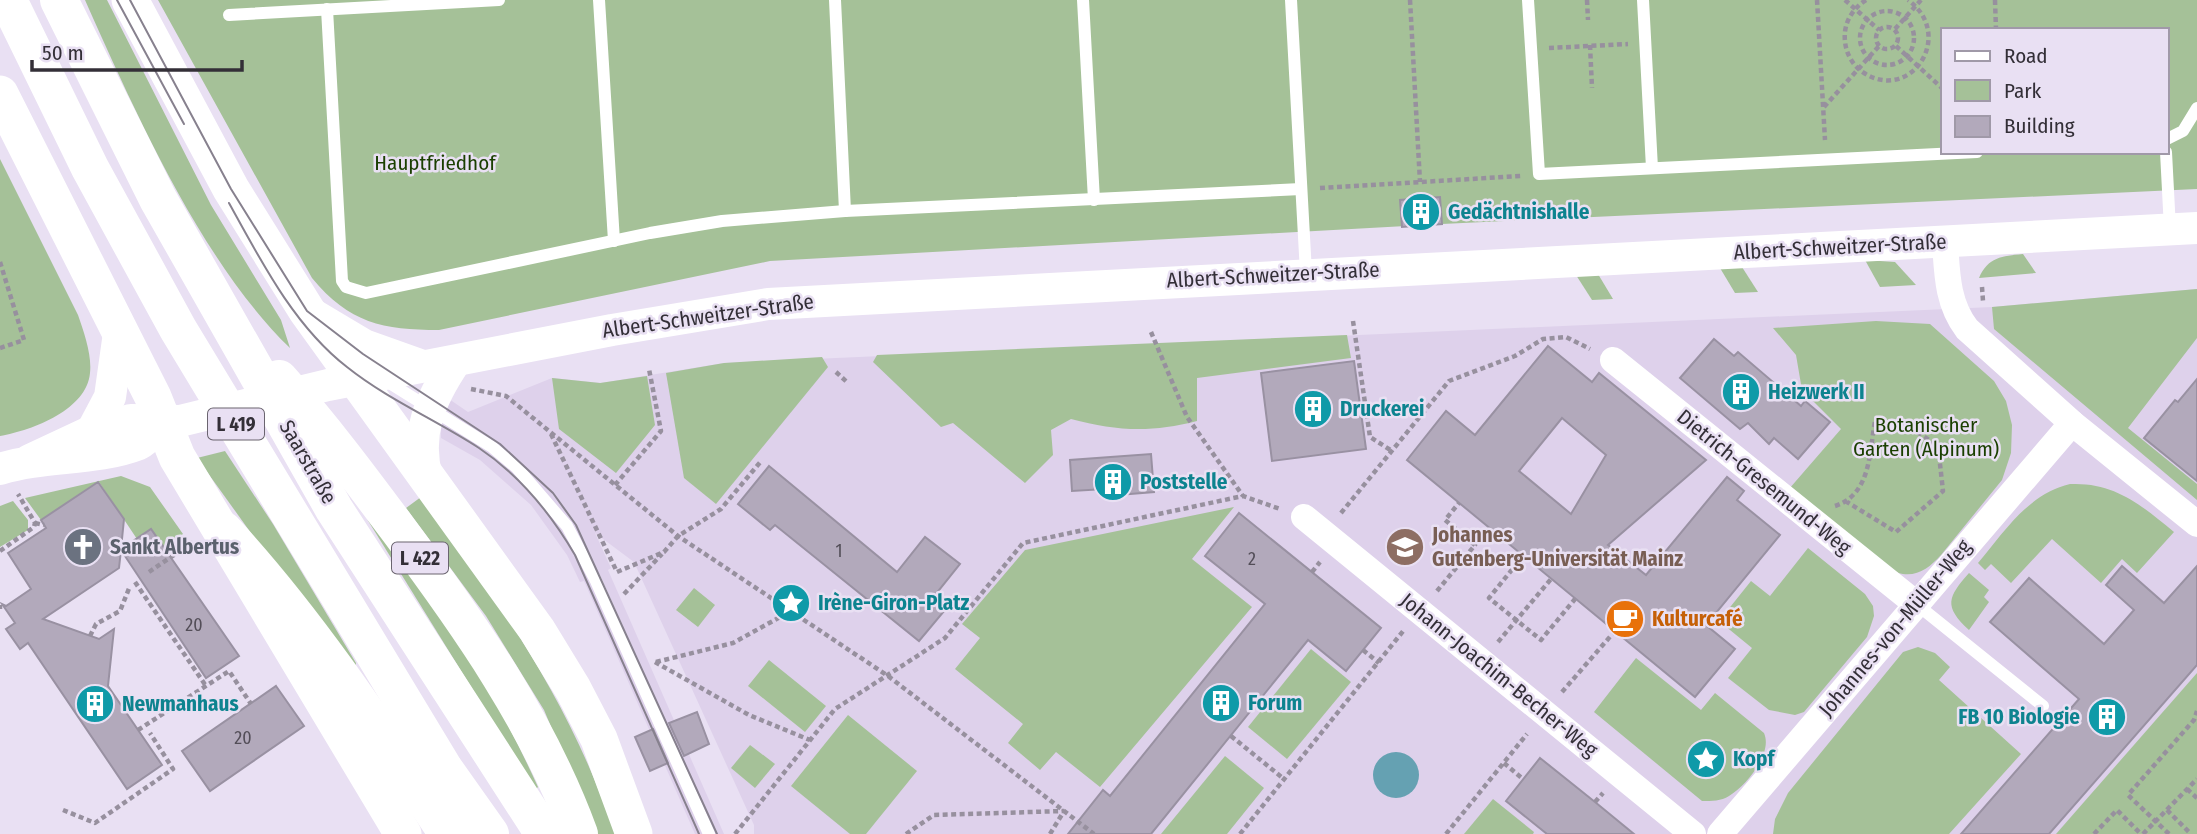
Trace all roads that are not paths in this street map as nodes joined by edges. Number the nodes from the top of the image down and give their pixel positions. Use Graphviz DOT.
graph roads {
  1 [pos="8,0"];
  2 [pos="59,0"];
  3 [pos="130,0"];
  4 [pos="499,0"];
  5 [pos="600,0"];
  6 [pos="835,0"];
  7 [pos="1083,0"];
  8 [pos="1291,0"];
  9 [pos="1528,0"];
  10 [pos="1643,0"];
  11 [pos="418,3"];
  12 [pos="327,9"];
  13 [pos="229,15"];
  14 [pos="0,94"];
  15 [pos="2197,108"];
  16 [pos="2169,138"];
  17 [pos="1941,153"];
  18 [pos="2166,154"];
  19 [pos="1652,168"];
  20 [pos="1301,189"];
  21 [pos="1094,200"];
  22 [pos="845,211"];
  23 [pos="2184,229"];
  24 [pos="614,241"];
  25 [pos="1945,242"];
  26 [pos="1306,273"];
  27 [pos="307,312"];
  28 [pos="119,333"];
  29 [pos="1613,360"];
  30 [pos="441,364"];
  31 [pos="359,374"];
  32 [pos="429,408"];
  33 [pos="172,422"];
  34 [pos="2072,422"];
  35 [pos="92,431"];
  36 [pos="30,460"];
  37 [pos="427,478"];
  38 [pos="9,481"];
  39 [pos="2197,524"];
  40 [pos="1314,525"];
  41 [pos="210,535"];
  42 [pos="1915,603"];
  43 [pos="2043,706"];
  44 [pos="566,828"];
  45 [pos="402,834"];
  46 [pos="448,834"];
  47 [pos="490,834"];
  48 [pos="634,834"];
  49 [pos="709,834"];
  50 [pos="1693,834"];
  51 [pos="1720,834"];
  1 -- 47 [label="highway, Saarstraße / L 419"];
  2 -- 44 [label="highway, L 422"];
  3 -- 27 [label="main road"];
  4 -- 11 [label="lane"];
  5 -- 24 [label="lane"];
  6 -- 22 [label="lane"];
  7 -- 21 [label="lane"];
  8 -- 20 [label="lane"];
  9 -- 19 [label="lane"];
  10 -- 19 [label="lane"];
  11 -- 12 [label="lane"];
  12 -- 13 [label="lane"];
  12 -- 24 [label="lane"];
  14 -- 28 [label="main road"];
  15 -- 16 [label="lane"];
  17 -- 19 [label="lane"];
  18 -- 23 [label="lane"];
  20 -- 21 [label="lane"];
  20 -- 26 [label="lane"];
  21 -- 22 [label="lane"];
  22 -- 24 [label="lane"];
  23 -- 25 [label="street, Albert-Schweitzer-Straße"];
  25 -- 26 [label="street, Albert-Schweitzer-Straße"];
  25 -- 34 [label="street"];
  26 -- 30 [label="street, Albert-Schweitzer-Straße"];
  27 -- 30 [label="street"];
  27 -- 31 [label="main road"];
  28 -- 33 [label="main road"];
  28 -- 35 [label="street"];
  29 -- 42 [label="street, Dietrich-Gresemund-Weg"];
  30 -- 31 [label="street, Albert-Schweitzer-Straße"];
  30 -- 32 [label="street"];
  31 -- 32 [label="lane"];
  31 -- 33 [label="street, Albert-Schweitzer-Straße"];
  31 -- 37 [label="main road"];
  32 -- 37 [label="street"];
  32 -- 49 [label="lane"];
  33 -- 35 [label="street"];
  33 -- 36 [label="street"];
  33 -- 41 [label="main road"];
  34 -- 39 [label="street"];
  34 -- 42 [label="street, Johannes-von-Müller-Weg"];
  35 -- 36 [label="street"];
  36 -- 38 [label="street"];
  37 -- 48 [label="main road"];
  40 -- 50 [label="street, Johann-Joachim-Becher-Weg"];
  41 -- 45 [label="main road"];
  41 -- 46 [label="highway"];
  42 -- 43 [label="lane"];
  42 -- 51 [label="street, Johannes-von-Müller-Weg"];
}
